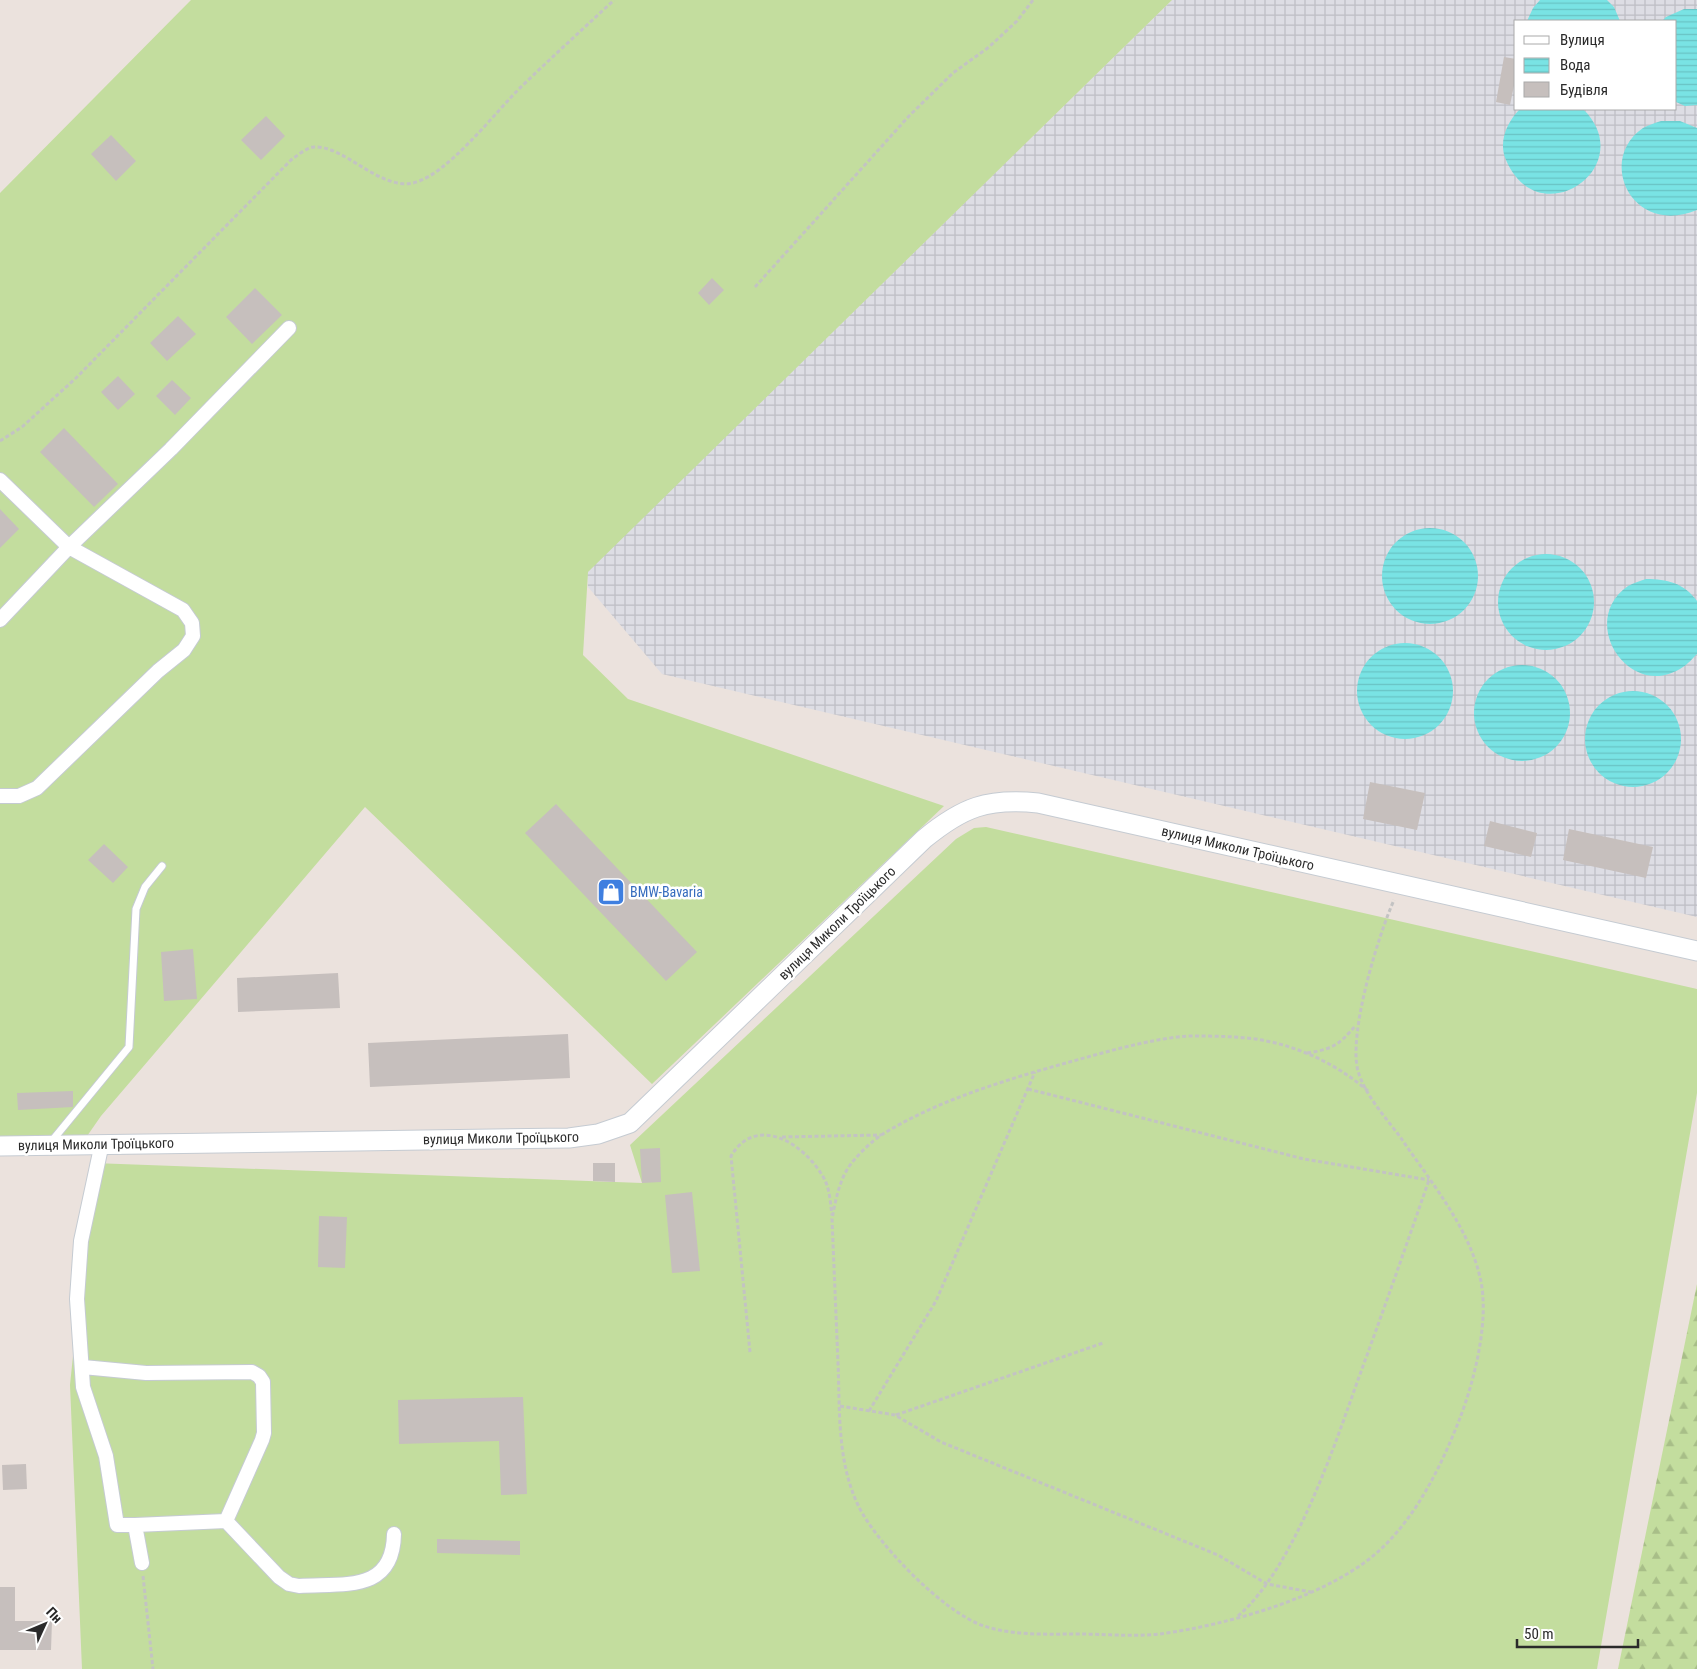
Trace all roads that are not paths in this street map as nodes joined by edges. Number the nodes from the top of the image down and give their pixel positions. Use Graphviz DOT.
graph roads {
  1 [pos="289,328"];
  2 [pos="0,480"];
  3 [pos="69,547"];
  4 [pos="0,620"];
  5 [pos="0,796"];
  6 [pos="162,866"];
  7 [pos="1697,951"];
  8 [pos="102,1143"];
  9 [pos="48,1145"];
  10 [pos="0,1146"];
  11 [pos="83,1367"];
  12 [pos="226,1521"];
  13 [pos="136,1525"];
  14 [pos="394,1534"];
  15 [pos="142,1562"];
  1 -- 3 [label="street"];
  2 -- 3 [label="street"];
  3 -- 4 [label="street"];
  3 -- 5 [label="street"];
  6 -- 9 [label="lane"];
  7 -- 8 [label="street, вулиця Миколи Троїцького"];
  8 -- 9 [label="street, вулиця Миколи Троїцького"];
  8 -- 11 [label="street"];
  9 -- 10 [label="street, вулиця Миколи Троїцького"];
  11 -- 12 [label="street"];
  11 -- 13 [label="street"];
  12 -- 13 [label="street"];
  12 -- 14 [label="street"];
  13 -- 15 [label="street"];
}
